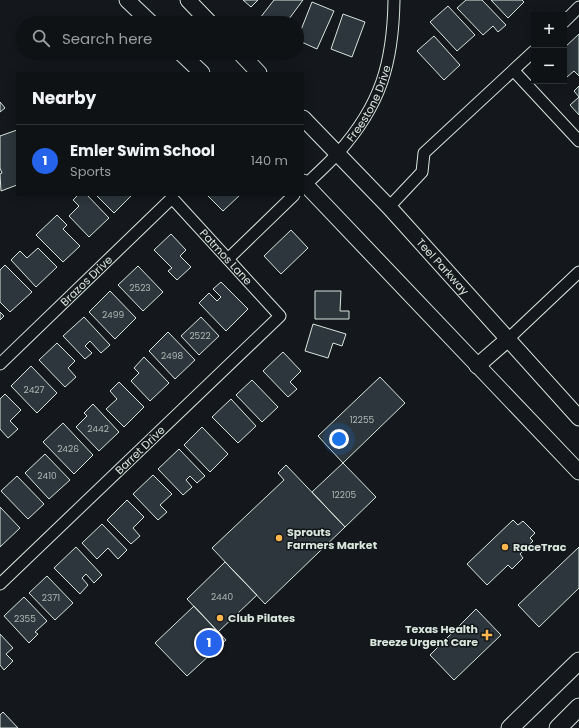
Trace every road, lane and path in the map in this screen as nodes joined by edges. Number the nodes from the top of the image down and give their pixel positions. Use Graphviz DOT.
graph roads {
  1 [pos="127,0"];
  2 [pos="188,0"];
  3 [pos="394,0"];
  4 [pos="579,7"];
  5 [pos="144,16"];
  6 [pos="203,16"];
  7 [pos="567,19"];
  8 [pos="531,54"];
  9 [pos="188,60"];
  10 [pos="247,60"];
  11 [pos="514,70"];
  12 [pos="201,72"];
  13 [pos="258,72"];
  14 [pos="304,119"];
  15 [pos="579,141"];
  16 [pos="338,153"];
  17 [pos="304,184"];
  18 [pos="293,196"];
  19 [pos="172,198"];
  20 [pos="389,207"];
  21 [pos="228,258"];
  22 [pos="579,272"];
  23 [pos="280,316"];
  24 [pos="507,340"];
  25 [pos="0,364"];
  26 [pos="477,366"];
  27 [pos="579,418"];
  28 [pos="579,472"];
  29 [pos="0,584"];
  30 [pos="579,661"];
  31 [pos="579,707"];
  32 [pos="510,728"];
  33 [pos="558,728"];
  1 -- 5 [label="main road"];
  2 -- 6 [label="main road"];
  3 -- 16 [label="street, Freestone Drive"];
  4 -- 7 [label="street"];
  8 -- 11 [label="street"];
  9 -- 12 [label="main road"];
  10 -- 13 [label="main road"];
  11 -- 15 [label="street"];
  11 -- 20 [label="street"];
  14 -- 16 [label="main road, Teel Parkway"];
  16 -- 17 [label="street, Freestone Drive"];
  16 -- 20 [label="main road, Teel Parkway"];
  17 -- 26 [label="main road"];
  18 -- 21 [label="street"];
  19 -- 21 [label="street, Patmos Lane"];
  19 -- 25 [label="street, Brazos Drive"];
  20 -- 24 [label="main road, Teel Parkway"];
  21 -- 23 [label="street, Patmos Lane"];
  22 -- 24 [label="street"];
  23 -- 29 [label="street, Barret Drive"];
  24 -- 26 [label="main road"];
  24 -- 27 [label="main road, Teel Parkway"];
  26 -- 28 [label="main road"];
  30 -- 32 [label="main road"];
  31 -- 33 [label="main road"];
}
